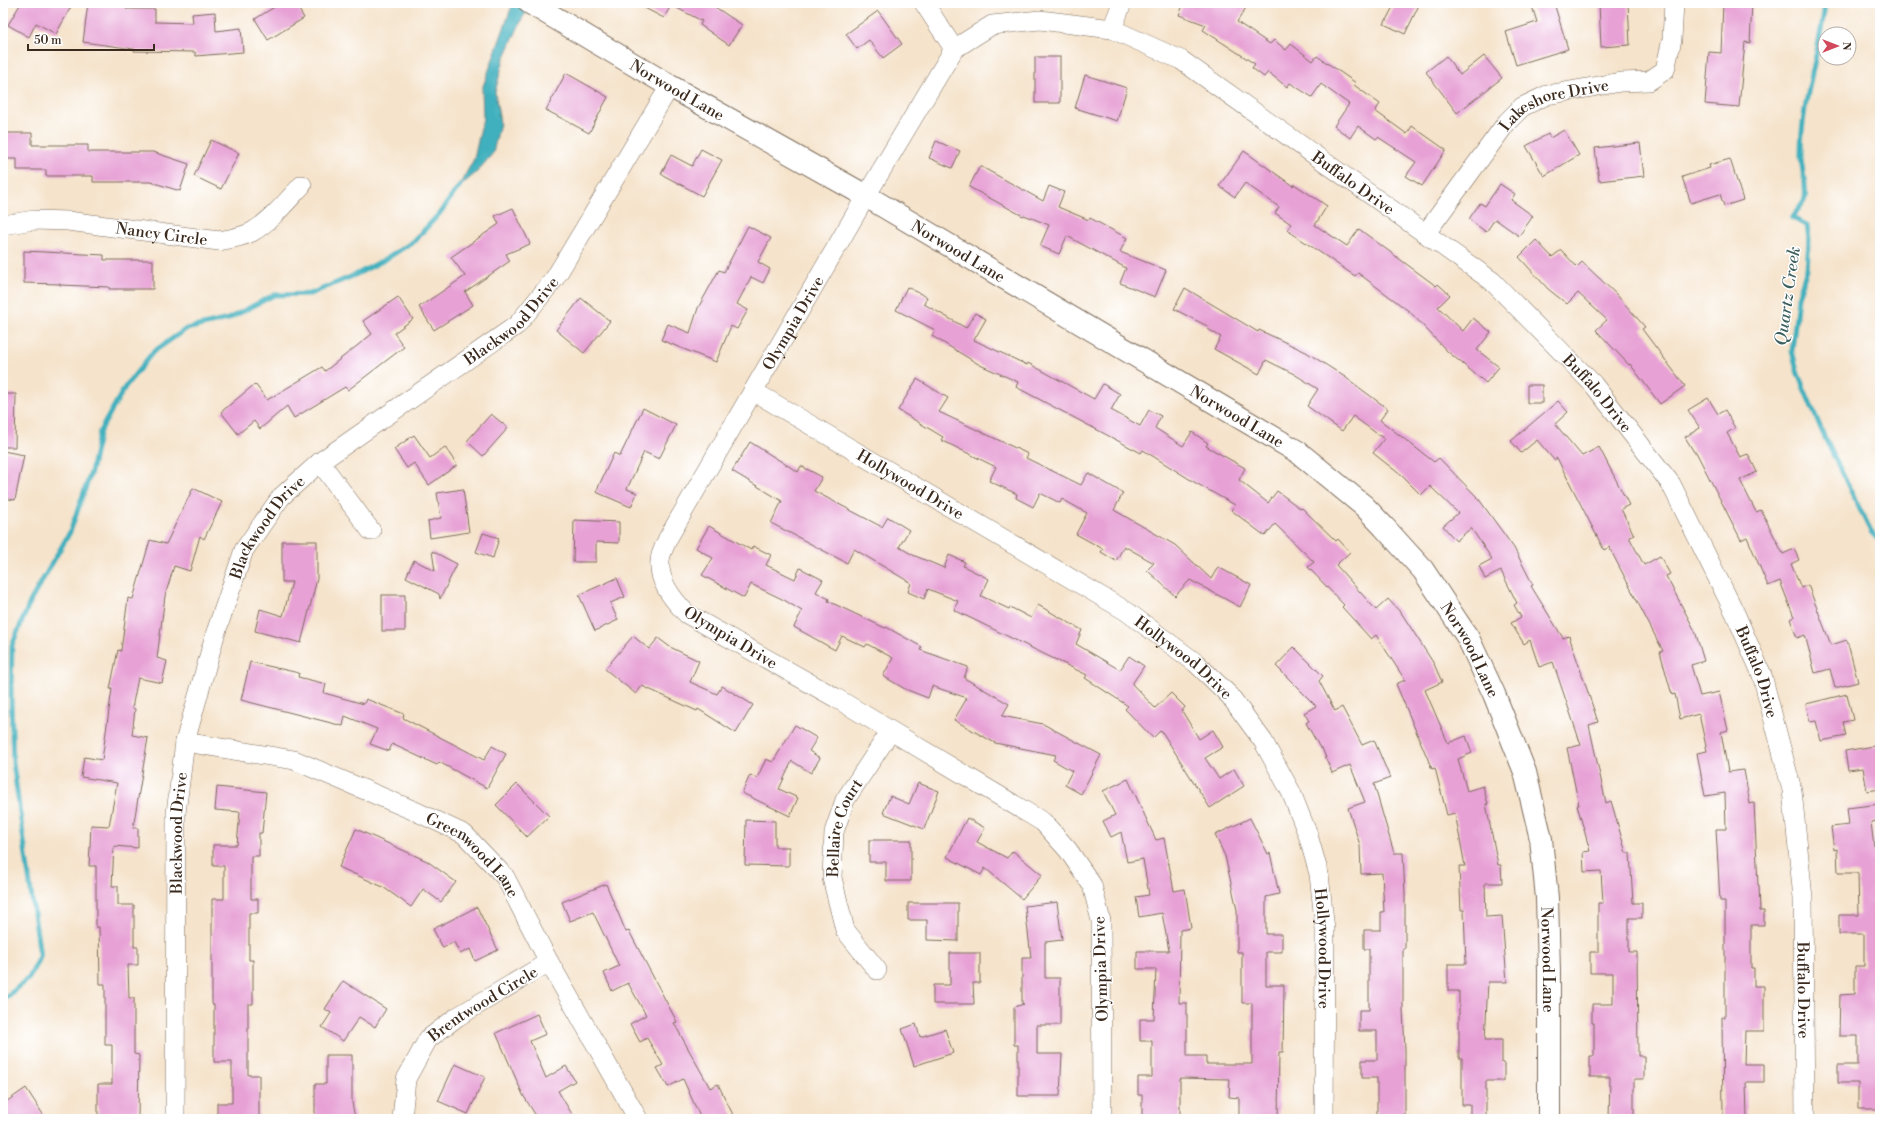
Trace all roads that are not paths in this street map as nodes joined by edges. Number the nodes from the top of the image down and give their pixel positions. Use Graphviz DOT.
graph roads {
  1 [pos="530,3"];
  2 [pos="924,3"];
  3 [pos="1122,3"];
  4 [pos="1674,3"];
  5 [pos="1112,29"];
  6 [pos="954,49"];
  7 [pos="670,86"];
  8 [pos="302,185"];
  9 [pos="866,196"];
  10 [pos="3,225"];
  11 [pos="1426,232"];
  12 [pos="753,391"];
  13 [pos="320,462"];
  14 [pos="371,531"];
  15 [pos="890,732"];
  16 [pos="185,742"];
  17 [pos="549,962"];
  18 [pos="877,970"];
  19 [pos="175,1119"];
  20 [pos="402,1119"];
  21 [pos="638,1119"];
  22 [pos="1102,1119"];
  23 [pos="1324,1119"];
  24 [pos="1549,1119"];
  25 [pos="1805,1119"];
  1 -- 7 [label="street, Norwood Lane"];
  2 -- 6 [label="street"];
  3 -- 5 [label="street"];
  4 -- 11 [label="street, Lakeshore Drive"];
  5 -- 6 [label="street, Buffalo Drive"];
  5 -- 11 [label="street, Buffalo Drive"];
  6 -- 9 [label="street, Olympia Drive"];
  7 -- 9 [label="street, Norwood Lane"];
  7 -- 13 [label="street, Blackwood Drive"];
  8 -- 10 [label="street, Nancy Circle"];
  9 -- 12 [label="street, Olympia Drive"];
  9 -- 24 [label="street, Norwood Lane"];
  11 -- 25 [label="street, Buffalo Drive"];
  12 -- 15 [label="street, Olympia Drive"];
  12 -- 23 [label="street, Hollywood Drive"];
  13 -- 14 [label="street"];
  13 -- 16 [label="street, Blackwood Drive"];
  15 -- 18 [label="street, Bellaire Court"];
  15 -- 22 [label="street, Olympia Drive"];
  16 -- 17 [label="street, Greenwood Lane"];
  16 -- 19 [label="street, Blackwood Drive"];
  17 -- 20 [label="street, Brentwood Circle"];
  17 -- 21 [label="street, Greenwood Lane"];
}
